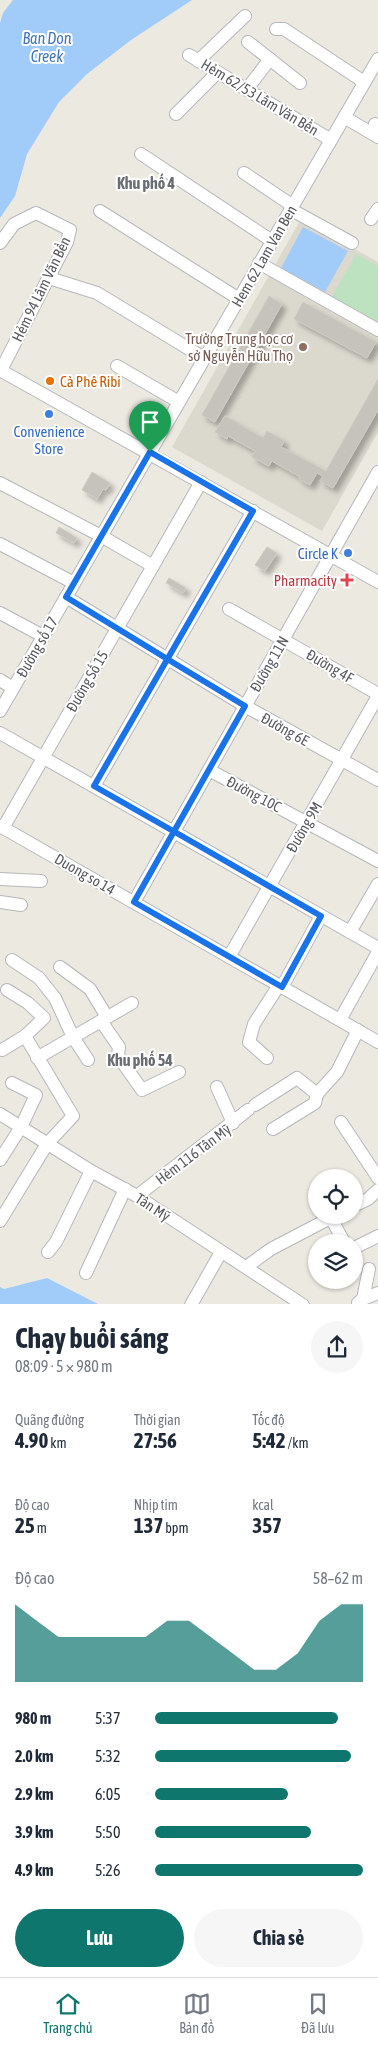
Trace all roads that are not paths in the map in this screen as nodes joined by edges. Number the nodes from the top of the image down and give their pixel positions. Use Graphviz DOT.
graph roads {
  1 [pos="245,16"];
  2 [pos="276,29"];
  3 [pos="248,42"];
  4 [pos="270,59"];
  5 [pos="378,59"];
  6 [pos="217,73"];
  7 [pos="364,82"];
  8 [pos="300,83"];
  9 [pos="246,89"];
  10 [pos="176,114"];
  11 [pos="344,117"];
  12 [pos="378,137"];
  13 [pos="331,140"];
  14 [pos="141,154"];
  15 [pos="244,173"];
  16 [pos="292,208"];
  17 [pos="100,211"];
  18 [pos="272,241"];
  19 [pos="0,243"];
  20 [pos="352,243"];
  21 [pos="259,263"];
  22 [pos="49,278"];
  23 [pos="239,299"];
  24 [pos="378,330"];
  25 [pos="204,358"];
  26 [pos="117,366"];
  27 [pos="0,370"];
  28 [pos="179,402"];
  29 [pos="150,452"];
  30 [pos="378,472"];
  31 [pos="201,482"];
  32 [pos="0,483"];
  33 [pos="253,511"];
  34 [pos="101,536"];
  35 [pos="0,544"];
  36 [pos="331,555"];
  37 [pos="153,566"];
  38 [pos="378,582"];
  39 [pos="74,583"];
  40 [pos="66,597"];
  41 [pos="230,609"];
  42 [pos="0,613"];
  43 [pos="117,628"];
  44 [pos="43,636"];
  45 [pos="283,639"];
  46 [pos="167,659"];
  47 [pos="0,680"];
  48 [pos="13,688"];
  49 [pos="378,695"];
  50 [pos="245,706"];
  51 [pos="0,711"];
  52 [pos="0,733"];
  53 [pos="43,758"];
  54 [pos="342,760"];
  55 [pos="209,770"];
  56 [pos="378,780"];
  57 [pos="94,786"];
  58 [pos="306,822"];
  59 [pos="2,827"];
  60 [pos="174,832"];
  61 [pos="378,861"];
  62 [pos="0,879"];
  63 [pos="41,881"];
  64 [pos="378,884"];
  65 [pos="270,886"];
  66 [pos="0,902"];
  67 [pos="134,902"];
  68 [pos="21,906"];
  69 [pos="321,916"];
  70 [pos="350,932"];
  71 [pos="378,948"];
  72 [pos="378,952"];
  73 [pos="229,957"];
  74 [pos="12,960"];
  75 [pos="60,967"];
  76 [pos="280,986"];
  77 [pos="6,990"];
  78 [pos="132,1003"];
  79 [pos="104,1019"];
  80 [pos="340,1020"];
  81 [pos="358,1030"];
  82 [pos="24,1036"];
  83 [pos="73,1037"];
  84 [pos="378,1042"];
  85 [pos="2,1050"];
  86 [pos="38,1058"];
  87 [pos="267,1058"];
  88 [pos="88,1060"];
  89 [pos="179,1072"];
  90 [pos="12,1083"];
  91 [pos="217,1087"];
  92 [pos="317,1094"];
  93 [pos="0,1114"];
  94 [pos="341,1122"];
  95 [pos="233,1123"];
  96 [pos="21,1127"];
  97 [pos="273,1129"];
  98 [pos="47,1144"];
  99 [pos="0,1160"];
  100 [pos="91,1172"];
  101 [pos="378,1178"];
  102 [pos="125,1189"];
  103 [pos="378,1190"];
  104 [pos="137,1196"];
  105 [pos="363,1202"];
  106 [pos="0,1221"];
  107 [pos="319,1224"];
  108 [pos="378,1236"];
  109 [pos="363,1244"];
  110 [pos="48,1252"];
  111 [pos="221,1252"];
  112 [pos="246,1267"];
  113 [pos="369,1269"];
  114 [pos="86,1273"];
  115 [pos="378,1293"];
  116 [pos="359,1302"];
  117 [pos="298,1303"];
  118 [pos="191,1304"];
  1 -- 6 [label="street, Hẻm 62/53 Lâm Văn Bền"];
  2 -- 7 [label="street"];
  3 -- 4 [label="street"];
  4 -- 8 [label="street"];
  4 -- 9 [label="street"];
  5 -- 7 [label="street, Hem 62 Lam Van Ben"];
  6 -- 9 [label="street, Hẻm 62/53 Lâm Văn Bền"];
  6 -- 10 [label="street"];
  7 -- 11 [label="street, Hem 62 Lam Van Ben"];
  9 -- 13 [label="street, Hẻm 62/53 Lâm Văn Bền"];
  11 -- 12 [label="street"];
  11 -- 13 [label="street, Hem 62 Lam Van Ben"];
  13 -- 16 [label="street, Hem 62 Lam Van Ben"];
  14 -- 18 [label="street"];
  15 -- 16 [label="street"];
  16 -- 18 [label="street, Hem 62 Lam Van Ben"];
  16 -- 20 [label="street"];
  17 -- 23 [label="street"];
  18 -- 21 [label="street, Hem 62 Lam Van Ben"];
  19 -- 22 [label="street, Hẻm 94 Lâm Văn Bền"];
  21 -- 23 [label="street, Hem 62 Lam Van Ben"];
  21 -- 24 [label="street"];
  22 -- 25 [label="street"];
  22 -- 27 [label="street, Hẻm 94 Lâm Văn Bền"];
  23 -- 25 [label="street, Hem 62 Lam Van Ben"];
  25 -- 28 [label="street, Hem 62 Lam Van Ben"];
  26 -- 28 [label="street"];
  27 -- 29 [label="street"];
  28 -- 29 [label="street, Hem 62 Lam Van Ben"];
  29 -- 31 [label="street"];
  29 -- 34 [label="street, Đường số 17"];
  30 -- 36 [label="street, Đường 11N"];
  31 -- 33 [label="street"];
  31 -- 37 [label="street, Đường Số 15"];
  32 -- 34 [label="street"];
  33 -- 36 [label="street"];
  33 -- 46 [label="street"];
  34 -- 37 [label="street"];
  34 -- 39 [label="street, Đường số 17"];
  35 -- 39 [label="street"];
  36 -- 38 [label="street"];
  36 -- 45 [label="street, Đường 11N"];
  37 -- 43 [label="street, Đường Số 15"];
  39 -- 40 [label="street, Đường số 17"];
  40 -- 43 [label="street, Đường 6E"];
  40 -- 44 [label="street, Đường số 17"];
  41 -- 45 [label="street, Đường 4F"];
  42 -- 44 [label="street"];
  43 -- 46 [label="street, Đường 6E"];
  43 -- 53 [label="street, Đường Số 15"];
  44 -- 48 [label="street, Đường số 17"];
  45 -- 49 [label="street, Đường 4F"];
  45 -- 50 [label="street, Đường 11N"];
  46 -- 50 [label="street, Đường 6E"];
  46 -- 57 [label="street"];
  47 -- 48 [label="street"];
  48 -- 51 [label="street, Đường số 17"];
  49 -- 54 [label="street, Đường 9M"];
  50 -- 54 [label="street, Đường 6E"];
  50 -- 55 [label="street, Đường 11N"];
  52 -- 53 [label="street"];
  53 -- 57 [label="street"];
  53 -- 59 [label="street, Đường Số 15"];
  54 -- 56 [label="street, Đường 6E"];
  54 -- 58 [label="street, Đường 9M"];
  55 -- 58 [label="street, Đường 10C"];
  55 -- 60 [label="street, Đường 11N"];
  57 -- 60 [label="street"];
  58 -- 61 [label="street, Đường 10C"];
  58 -- 65 [label="street, Đường 9M"];
  59 -- 67 [label="street, Duong so 14"];
  60 -- 65 [label="street"];
  60 -- 67 [label="street, Đường 11N"];
  62 -- 63 [label="street"];
  64 -- 70 [label="street"];
  65 -- 69 [label="street"];
  65 -- 73 [label="street, Đường 9M"];
  66 -- 68 [label="street"];
  67 -- 73 [label="street, Duong so 14"];
  69 -- 70 [label="street"];
  69 -- 76 [label="street"];
  70 -- 71 [label="street"];
  72 -- 80 [label="street"];
  73 -- 76 [label="street, Duong so 14"];
  74 -- 83 [label="street"];
  75 -- 79 [label="street"];
  76 -- 80 [label="street, Duong so 14"];
  76 -- 87 [label="street"];
  77 -- 82 [label="street"];
  78 -- 79 [label="street"];
  79 -- 83 [label="street"];
  79 -- 89 [label="street"];
  80 -- 81 [label="street, Duong so 14"];
  81 -- 84 [label="street, Duong so 14"];
  81 -- 92 [label="street"];
  82 -- 85 [label="street"];
  82 -- 86 [label="street"];
  83 -- 86 [label="street"];
  83 -- 88 [label="street"];
  86 -- 98 [label="street"];
  90 -- 96 [label="street"];
  91 -- 95 [label="street"];
  92 -- 95 [label="street, Hẻm 116 Tân Mỹ"];
  92 -- 97 [label="street"];
  93 -- 96 [label="street, Tân Mỹ"];
  94 -- 101 [label="street"];
  95 -- 104 [label="street, Hẻm 116 Tân Mỹ"];
  96 -- 98 [label="street, Tân Mỹ"];
  96 -- 99 [label="street"];
  98 -- 100 [label="street, Tân Mỹ"];
  98 -- 106 [label="street"];
  100 -- 102 [label="street, Tân Mỹ"];
  100 -- 110 [label="street"];
  102 -- 104 [label="street, Tân Mỹ"];
  102 -- 114 [label="street"];
  103 -- 105 [label="street"];
  104 -- 111 [label="street, Tân Mỹ"];
  107 -- 112 [label="street"];
  108 -- 109 [label="street"];
  111 -- 112 [label="street, Tân Mỹ"];
  111 -- 118 [label="street"];
  112 -- 117 [label="street, Tân Mỹ"];
  113 -- 116 [label="street"];
  115 -- 116 [label="street"];
}
